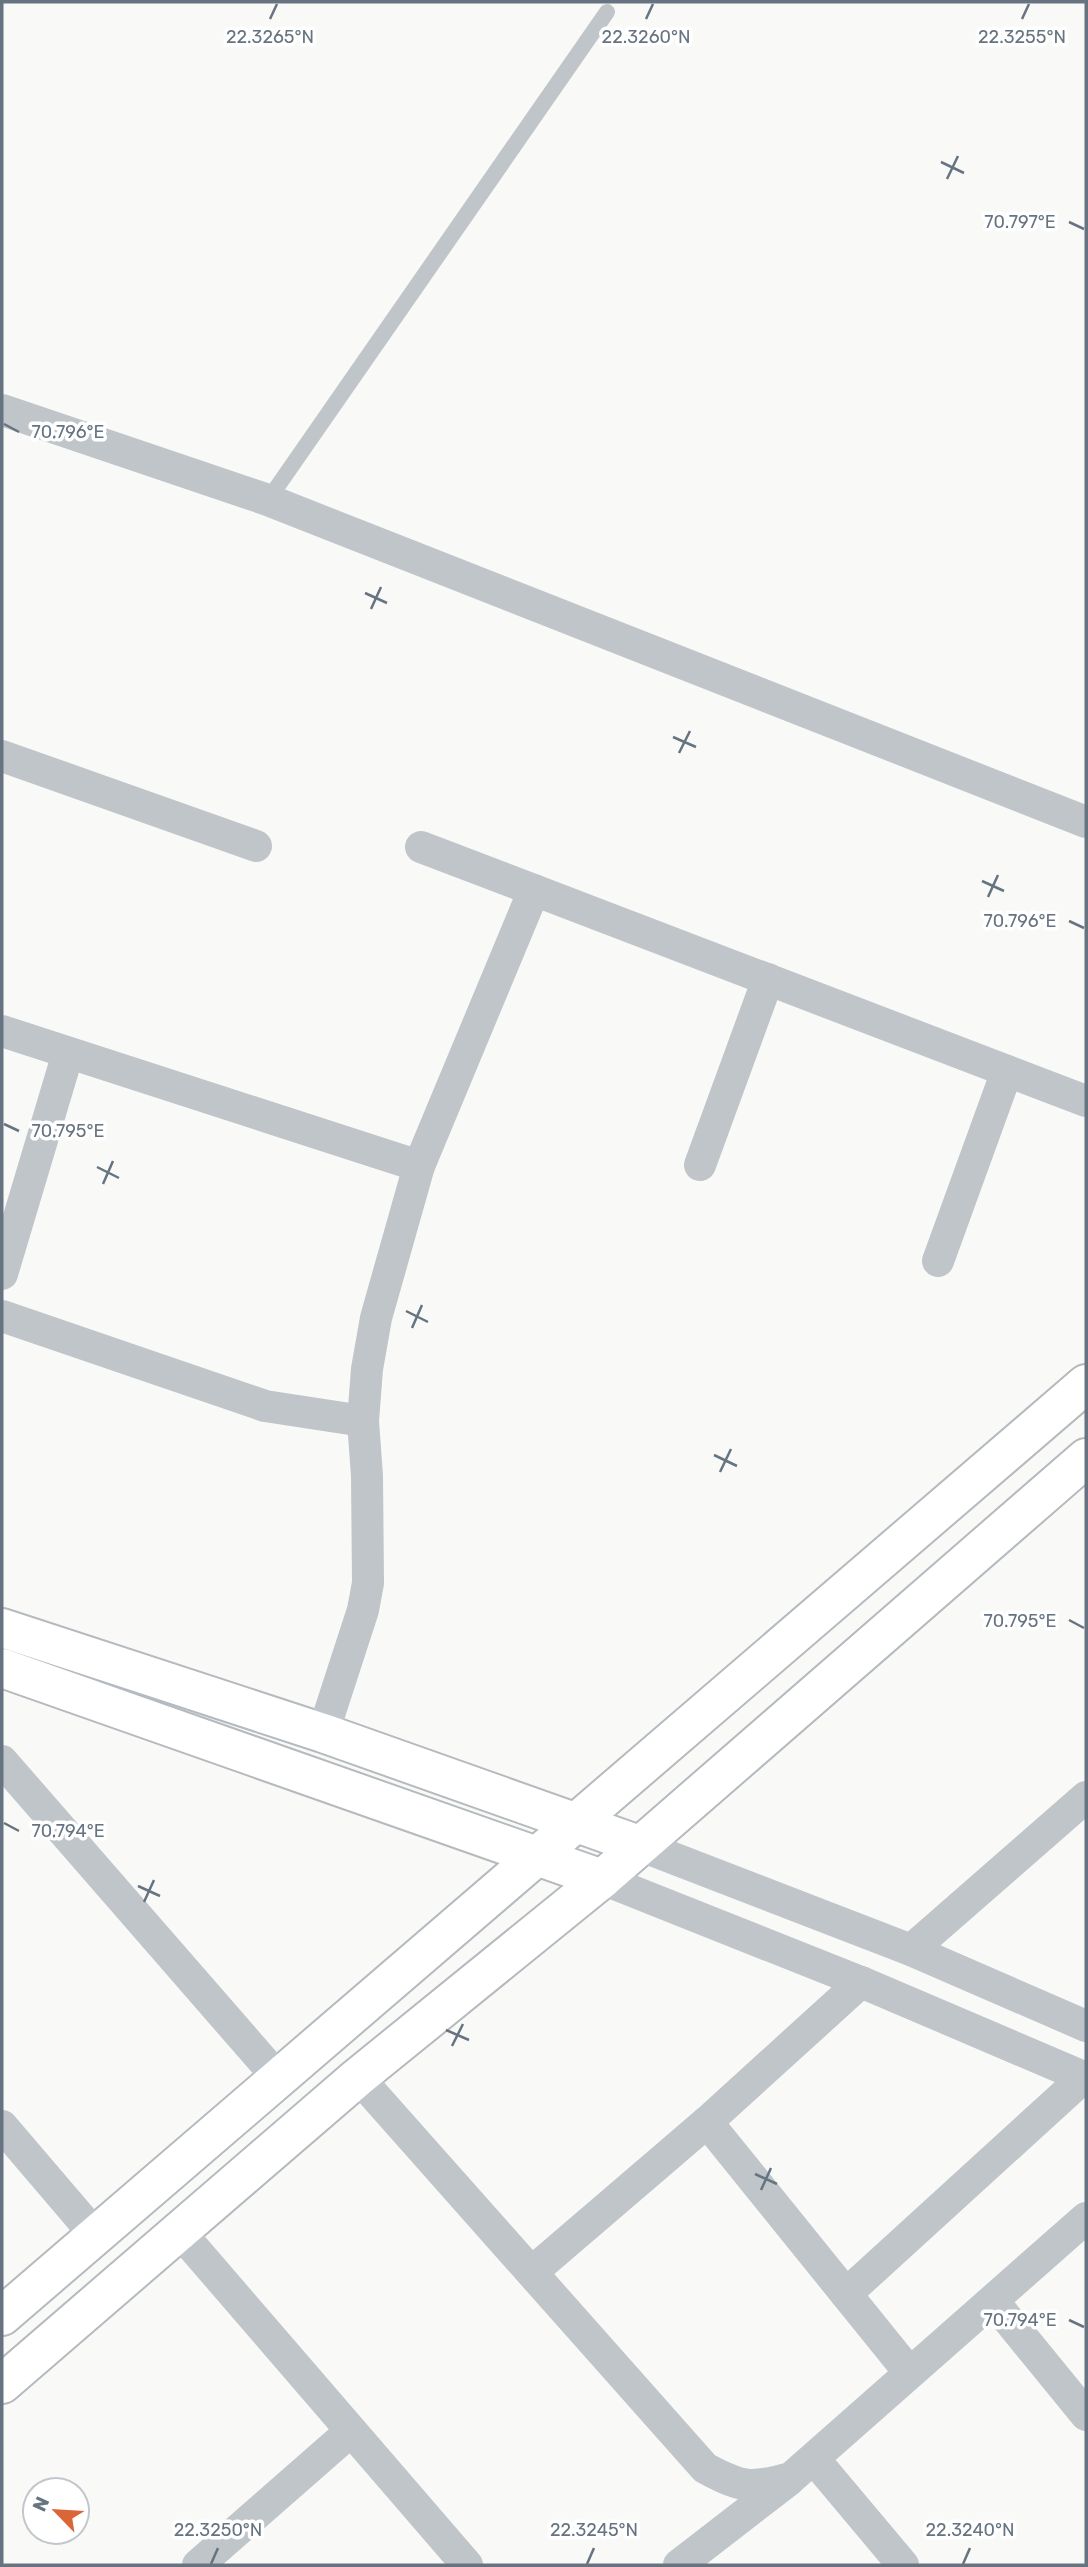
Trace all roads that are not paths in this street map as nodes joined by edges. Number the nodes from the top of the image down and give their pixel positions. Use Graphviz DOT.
graph roads {
  1 [pos="607,12"];
  2 [pos="2,410"];
  3 [pos="268,500"];
  4 [pos="2,756"];
  5 [pos="1086,822"];
  6 [pos="256,846"];
  7 [pos="421,847"];
  8 [pos="534,890"];
  9 [pos="768,979"];
  10 [pos="2,1031"];
  11 [pos="68,1053"];
  12 [pos="1007,1071"];
  13 [pos="1086,1101"];
  14 [pos="700,1165"];
  15 [pos="419,1167"];
  16 [pos="938,1262"];
  17 [pos="2,1274"];
  18 [pos="2,1316"];
  19 [pos="1086,1384"];
  20 [pos="363,1421"];
  21 [pos="1086,1458"];
  22 [pos="2,1628"];
  23 [pos="2,1668"];
  24 [pos="323,1733"];
  25 [pos="2,1761"];
  26 [pos="1086,1797"];
  27 [pos="575,1823"];
  28 [pos="639,1845"];
  29 [pos="537,1855"];
  30 [pos="602,1879"];
  31 [pos="911,1950"];
  32 [pos="861,1982"];
  33 [pos="1086,2026"];
  34 [pos="358,2077"];
  35 [pos="278,2078"];
  36 [pos="1085,2078"];
  37 [pos="706,2122"];
  38 [pos="2,2126"];
  39 [pos="1086,2218"];
  40 [pos="179,2231"];
  41 [pos="96,2236"];
  42 [pos="532,2272"];
  43 [pos="846,2294"];
  44 [pos="993,2301"];
  45 [pos="2,2316"];
  46 [pos="909,2372"];
  47 [pos="2,2384"];
  48 [pos="1086,2415"];
  49 [pos="351,2431"];
  50 [pos="803,2468"];
  51 [pos="198,2565"];
  52 [pos="467,2565"];
  53 [pos="679,2565"];
  54 [pos="902,2565"];
  1 -- 3 [label="lane"];
  2 -- 3 [label="street"];
  3 -- 5 [label="street"];
  4 -- 6 [label="street"];
  7 -- 8 [label="street"];
  8 -- 9 [label="street"];
  8 -- 15 [label="street"];
  9 -- 12 [label="street"];
  9 -- 14 [label="street"];
  10 -- 11 [label="street"];
  11 -- 15 [label="street"];
  11 -- 17 [label="street"];
  12 -- 13 [label="street"];
  12 -- 16 [label="street"];
  15 -- 20 [label="street"];
  18 -- 20 [label="street"];
  19 -- 27 [label="street"];
  20 -- 24 [label="street"];
  21 -- 28 [label="street"];
  22 -- 24 [label="street"];
  23 -- 29 [label="street"];
  24 -- 27 [label="street"];
  25 -- 35 [label="street"];
  26 -- 31 [label="street"];
  27 -- 28 [label="street"];
  27 -- 29 [label="street"];
  28 -- 30 [label="street"];
  28 -- 31 [label="street"];
  29 -- 30 [label="street"];
  29 -- 35 [label="street"];
  30 -- 32 [label="street"];
  30 -- 34 [label="street"];
  31 -- 33 [label="street"];
  32 -- 36 [label="street"];
  32 -- 37 [label="street"];
  34 -- 40 [label="street"];
  34 -- 42 [label="street"];
  35 -- 41 [label="street"];
  36 -- 43 [label="street"];
  37 -- 42 [label="street"];
  37 -- 43 [label="street"];
  38 -- 41 [label="street"];
  39 -- 44 [label="street"];
  40 -- 47 [label="street"];
  40 -- 49 [label="street"];
  41 -- 45 [label="street"];
  42 -- 50 [label="street"];
  43 -- 46 [label="street"];
  44 -- 46 [label="street"];
  44 -- 48 [label="street"];
  46 -- 50 [label="street"];
  49 -- 51 [label="street"];
  49 -- 52 [label="street"];
  50 -- 53 [label="street"];
  50 -- 54 [label="street"];
}
